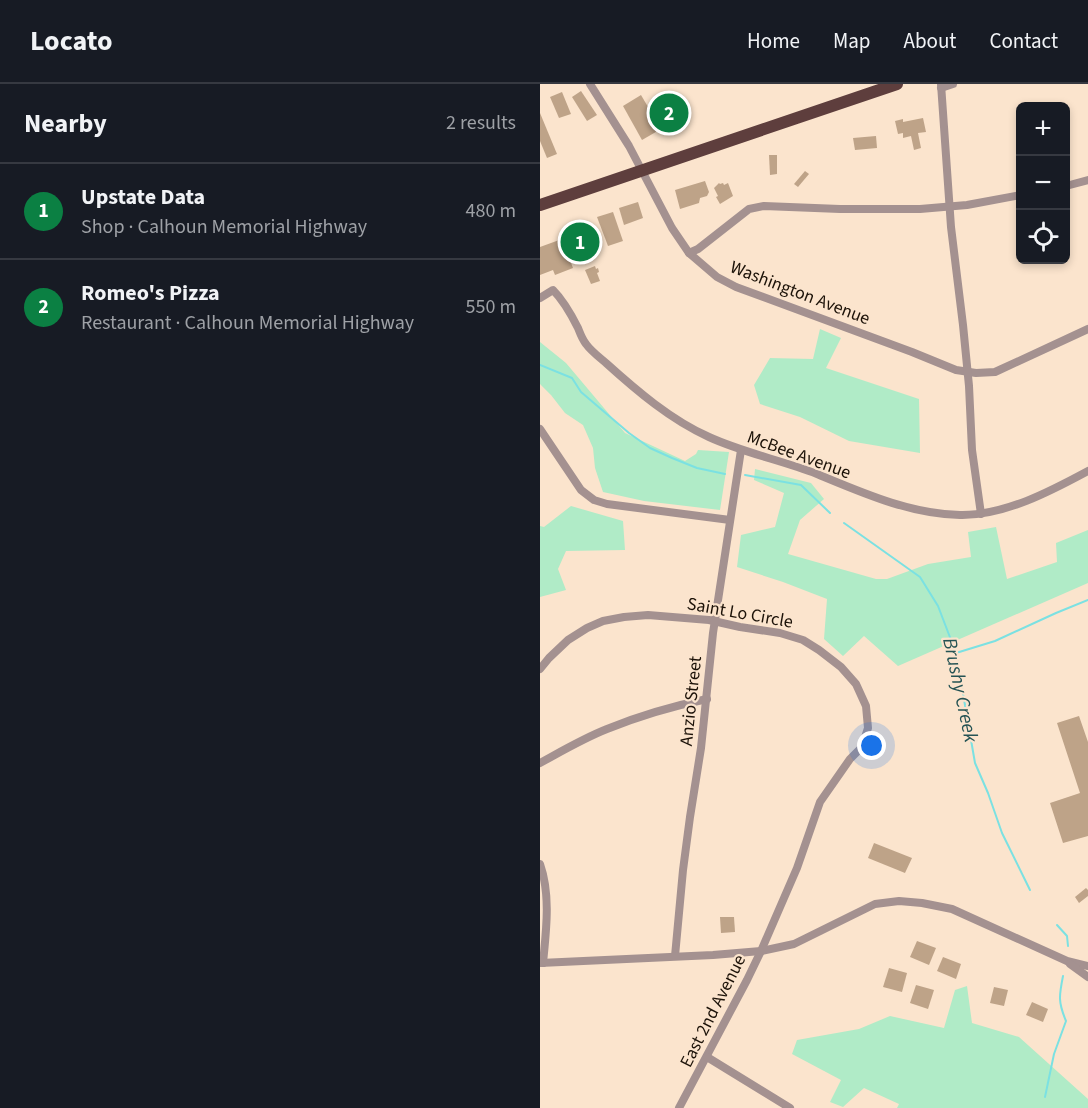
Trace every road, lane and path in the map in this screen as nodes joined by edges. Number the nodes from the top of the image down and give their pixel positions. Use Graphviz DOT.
graph roads {
  1 [pos="590,84"];
  2 [pos="897,84"];
  3 [pos="953,84"];
  4 [pos="941,86"];
  5 [pos="641,171"];
  6 [pos="1088,180"];
  7 [pos="1070,185"];
  8 [pos="1016,196"];
  9 [pos="540,205"];
  10 [pos="950,208"];
  11 [pos="689,253"];
  12 [pos="540,298"];
  13 [pos="1088,329"];
  14 [pos="968,372"];
  15 [pos="540,429"];
  16 [pos="741,450"];
  17 [pos="1088,471"];
  18 [pos="981,514"];
  19 [pos="730,520"];
  20 [pos="715,621"];
  21 [pos="540,669"];
  22 [pos="707,699"];
  23 [pos="540,763"];
  24 [pos="540,864"];
  25 [pos="761,951"];
  26 [pos="675,957"];
  27 [pos="1067,962"];
  28 [pos="542,963"];
  29 [pos="1088,966"];
  30 [pos="1088,977"];
  31 [pos="706,1058"];
  32 [pos="679,1108"];
  33 [pos="790,1108"];
  1 -- 5 [label="street, Washington Avenue"];
  2 -- 5 [label="highway"];
  3 -- 4 [label="street"];
  4 -- 10 [label="street"];
  5 -- 9 [label="highway"];
  5 -- 11 [label="street, Washington Avenue"];
  6 -- 7 [label="street"];
  8 -- 10 [label="street"];
  10 -- 11 [label="street"];
  10 -- 14 [label="street"];
  11 -- 14 [label="street, Washington Avenue"];
  12 -- 16 [label="street, McBee Avenue"];
  13 -- 14 [label="street, Washington Avenue"];
  14 -- 18 [label="street"];
  15 -- 19 [label="street"];
  16 -- 18 [label="street, McBee Avenue"];
  16 -- 19 [label="street, Anzio Street"];
  17 -- 18 [label="street, McBee Avenue"];
  19 -- 20 [label="street, Anzio Street"];
  20 -- 21 [label="street, Saint Lo Circle"];
  20 -- 22 [label="street, Anzio Street"];
  20 -- 25 [label="street, Saint Lo Circle"];
  22 -- 23 [label="street"];
  22 -- 26 [label="street, Anzio Street"];
  24 -- 28 [label="street"];
  25 -- 26 [label="street"];
  25 -- 27 [label="street, East 2nd Avenue"];
  25 -- 31 [label="street, East 2nd Avenue"];
  26 -- 28 [label="street"];
  27 -- 29 [label="street, East 2nd Avenue"];
  27 -- 30 [label="street"];
  31 -- 32 [label="street, East 2nd Avenue"];
  31 -- 33 [label="street"];
}
